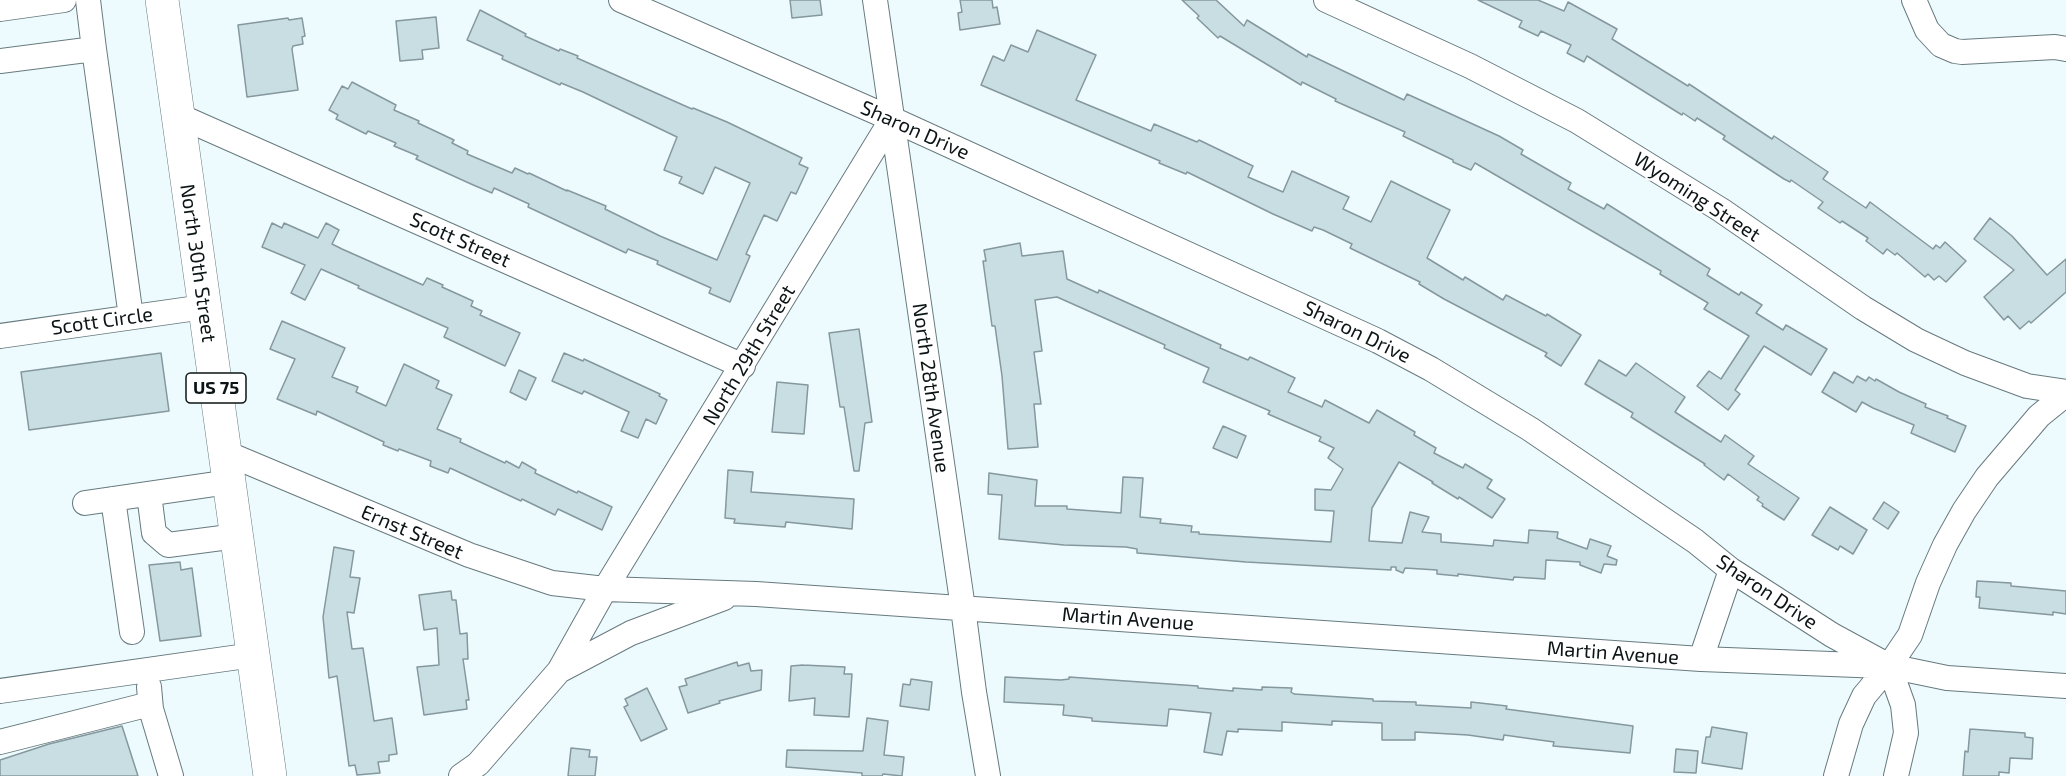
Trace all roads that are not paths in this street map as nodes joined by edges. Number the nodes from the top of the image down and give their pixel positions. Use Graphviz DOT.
graph roads {
  1 [pos="63,0"];
  2 [pos="88,0"];
  3 [pos="162,0"];
  4 [pos="621,0"];
  5 [pos="875,0"];
  6 [pos="1326,0"];
  7 [pos="1914,0"];
  8 [pos="0,9"];
  9 [pos="94,49"];
  10 [pos="2066,49"];
  11 [pos="0,61"];
  12 [pos="177,115"];
  13 [pos="892,119"];
  14 [pos="204,307"];
  15 [pos="131,317"];
  16 [pos="0,336"];
  17 [pos="743,366"];
  18 [pos="2066,393"];
  19 [pos="228,467"];
  20 [pos="149,494"];
  21 [pos="113,499"];
  22 [pos="85,503"];
  23 [pos="237,536"];
  24 [pos="1731,570"];
  25 [pos="605,590"];
  26 [pos="734,594"];
  27 [pos="963,608"];
  28 [pos="132,632"];
  29 [pos="253,655"];
  30 [pos="1701,659"];
  31 [pos="1889,666"];
  32 [pos="147,670"];
  33 [pos="559,671"];
  34 [pos="2066,686"];
  35 [pos="0,691"];
  36 [pos="150,704"];
  37 [pos="0,742"];
  38 [pos="171,776"];
  39 [pos="270,776"];
  40 [pos="461,776"];
  41 [pos="988,776"];
  42 [pos="1836,776"];
  43 [pos="1896,776"];
  1 -- 8 [label="street"];
  2 -- 9 [label="street"];
  3 -- 12 [label="highway, North 30th Street / US 75"];
  4 -- 13 [label="street, Sharon Drive"];
  5 -- 13 [label="street, North 28th Avenue"];
  6 -- 18 [label="street, Wyoming Street"];
  7 -- 10 [label="street"];
  9 -- 11 [label="street"];
  9 -- 15 [label="street"];
  12 -- 14 [label="highway, North 30th Street / US 75"];
  12 -- 17 [label="street, Scott Street"];
  13 -- 17 [label="street, North 29th Street"];
  13 -- 24 [label="street, Sharon Drive"];
  13 -- 27 [label="street, North 28th Avenue"];
  14 -- 15 [label="street, Scott Circle"];
  14 -- 19 [label="highway, North 30th Street / US 75"];
  15 -- 16 [label="street, Scott Circle"];
  17 -- 25 [label="street, North 29th Street"];
  18 -- 31 [label="street"];
  19 -- 20 [label="street"];
  19 -- 23 [label="highway, North 30th Street / US 75"];
  19 -- 25 [label="street, Ernst Street"];
  20 -- 21 [label="street"];
  20 -- 23 [label="street"];
  21 -- 22 [label="street"];
  21 -- 28 [label="street"];
  23 -- 29 [label="highway, North 30th Street / US 75"];
  24 -- 30 [label="street"];
  24 -- 31 [label="street, Sharon Drive"];
  25 -- 26 [label="street, Martin Avenue"];
  25 -- 33 [label="street"];
  26 -- 27 [label="street, Martin Avenue"];
  26 -- 33 [label="street"];
  27 -- 30 [label="street, Martin Avenue"];
  27 -- 41 [label="street, North 28th Avenue"];
  29 -- 32 [label="street"];
  29 -- 39 [label="highway, North 30th Street / US 75"];
  30 -- 31 [label="street, Martin Avenue"];
  31 -- 34 [label="street, Sharon Drive"];
  31 -- 42 [label="street"];
  31 -- 43 [label="street"];
  32 -- 35 [label="street"];
  32 -- 36 [label="street"];
  33 -- 40 [label="street"];
  36 -- 37 [label="street"];
  36 -- 38 [label="street"];
}
